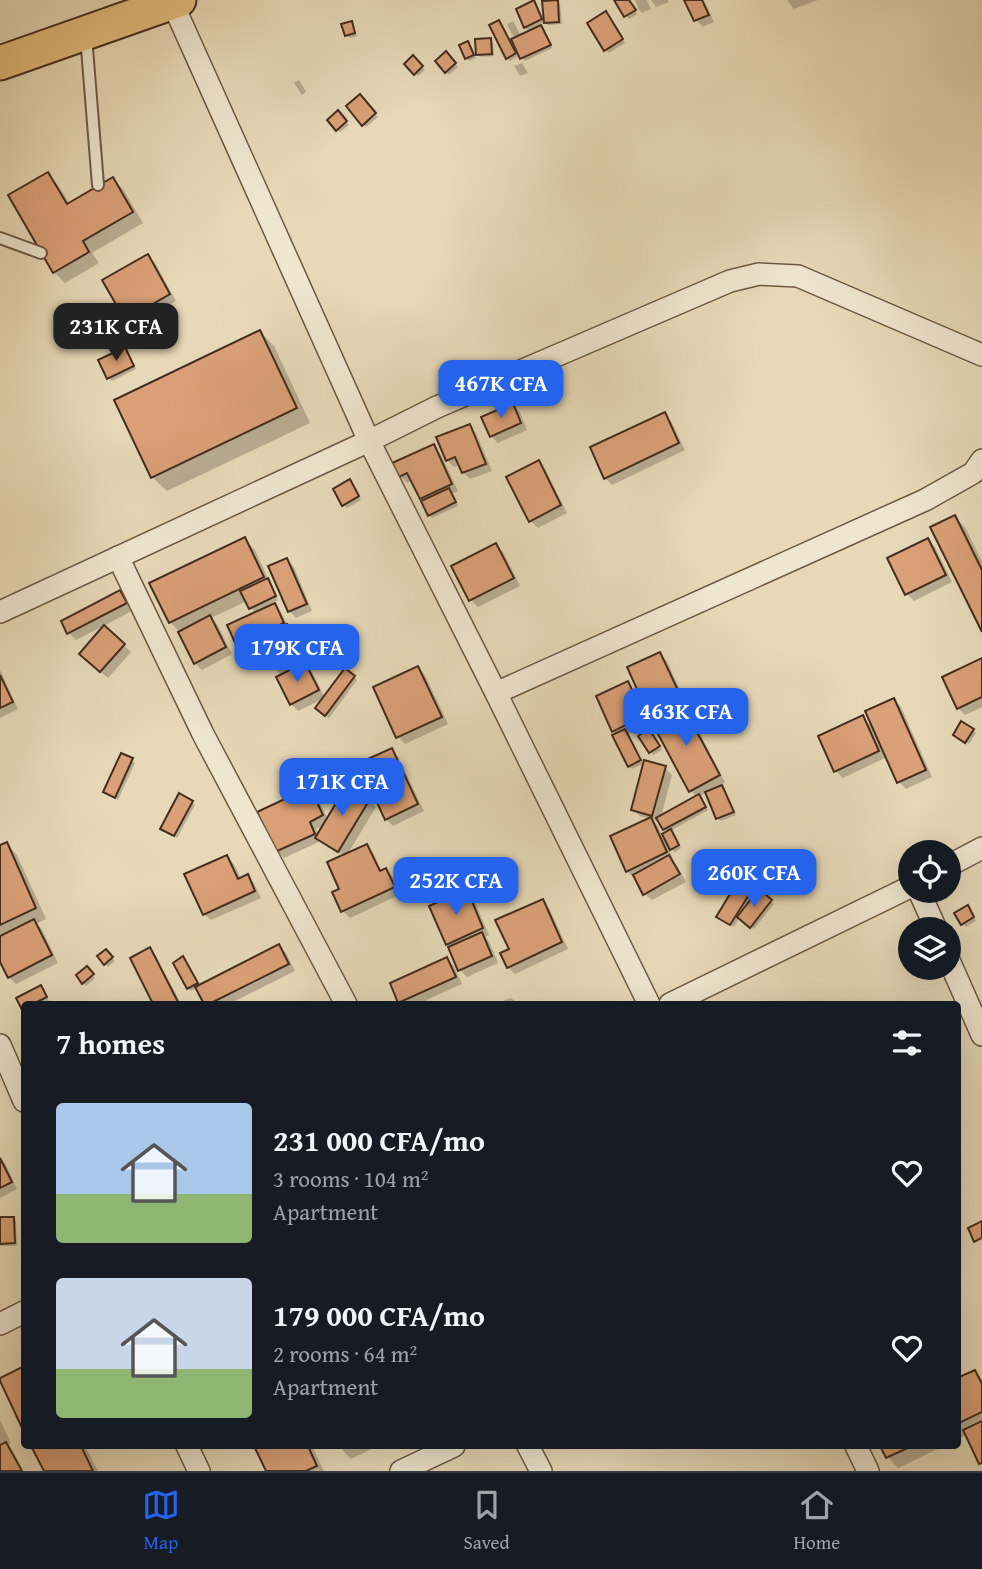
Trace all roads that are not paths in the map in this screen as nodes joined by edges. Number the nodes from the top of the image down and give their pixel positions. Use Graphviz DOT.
graph roads {
  1 [pos="175,1"];
  2 [pos="86,33"];
  3 [pos="0,62"];
  4 [pos="98,185"];
  5 [pos="0,238"];
  6 [pos="41,253"];
  7 [pos="982,355"];
  8 [pos="369,441"];
  9 [pos="982,460"];
  10 [pos="118,557"];
  11 [pos="0,612"];
  12 [pos="496,693"];
  13 [pos="982,848"];
  14 [pos="961,859"];
  15 [pos="898,893"];
  16 [pos="958,980"];
  17 [pos="344,1001"];
  18 [pos="648,1001"];
  19 [pos="676,1001"];
  20 [pos="982,1035"];
  21 [pos="0,1045"];
  22 [pos="21,1094"];
  23 [pos="21,1314"];
  24 [pos="0,1324"];
  25 [pos="188,1449"];
  26 [pos="448,1449"];
  27 [pos="530,1449"];
  28 [pos="857,1449"];
  29 [pos="199,1471"];
  30 [pos="401,1471"];
  31 [pos="541,1471"];
  32 [pos="868,1471"];
  1 -- 2 [label="main road"];
  1 -- 8 [label="street"];
  2 -- 3 [label="main road"];
  2 -- 4 [label="lane"];
  5 -- 6 [label="lane"];
  7 -- 8 [label="street"];
  8 -- 10 [label="street"];
  8 -- 12 [label="street"];
  9 -- 12 [label="street"];
  10 -- 11 [label="street"];
  10 -- 17 [label="street"];
  12 -- 18 [label="street"];
  13 -- 14 [label="street"];
  15 -- 19 [label="street"];
  16 -- 20 [label="street"];
  21 -- 22 [label="street"];
  23 -- 24 [label="street"];
  25 -- 29 [label="street"];
  26 -- 30 [label="street"];
  27 -- 31 [label="street"];
  28 -- 32 [label="street"];
}
